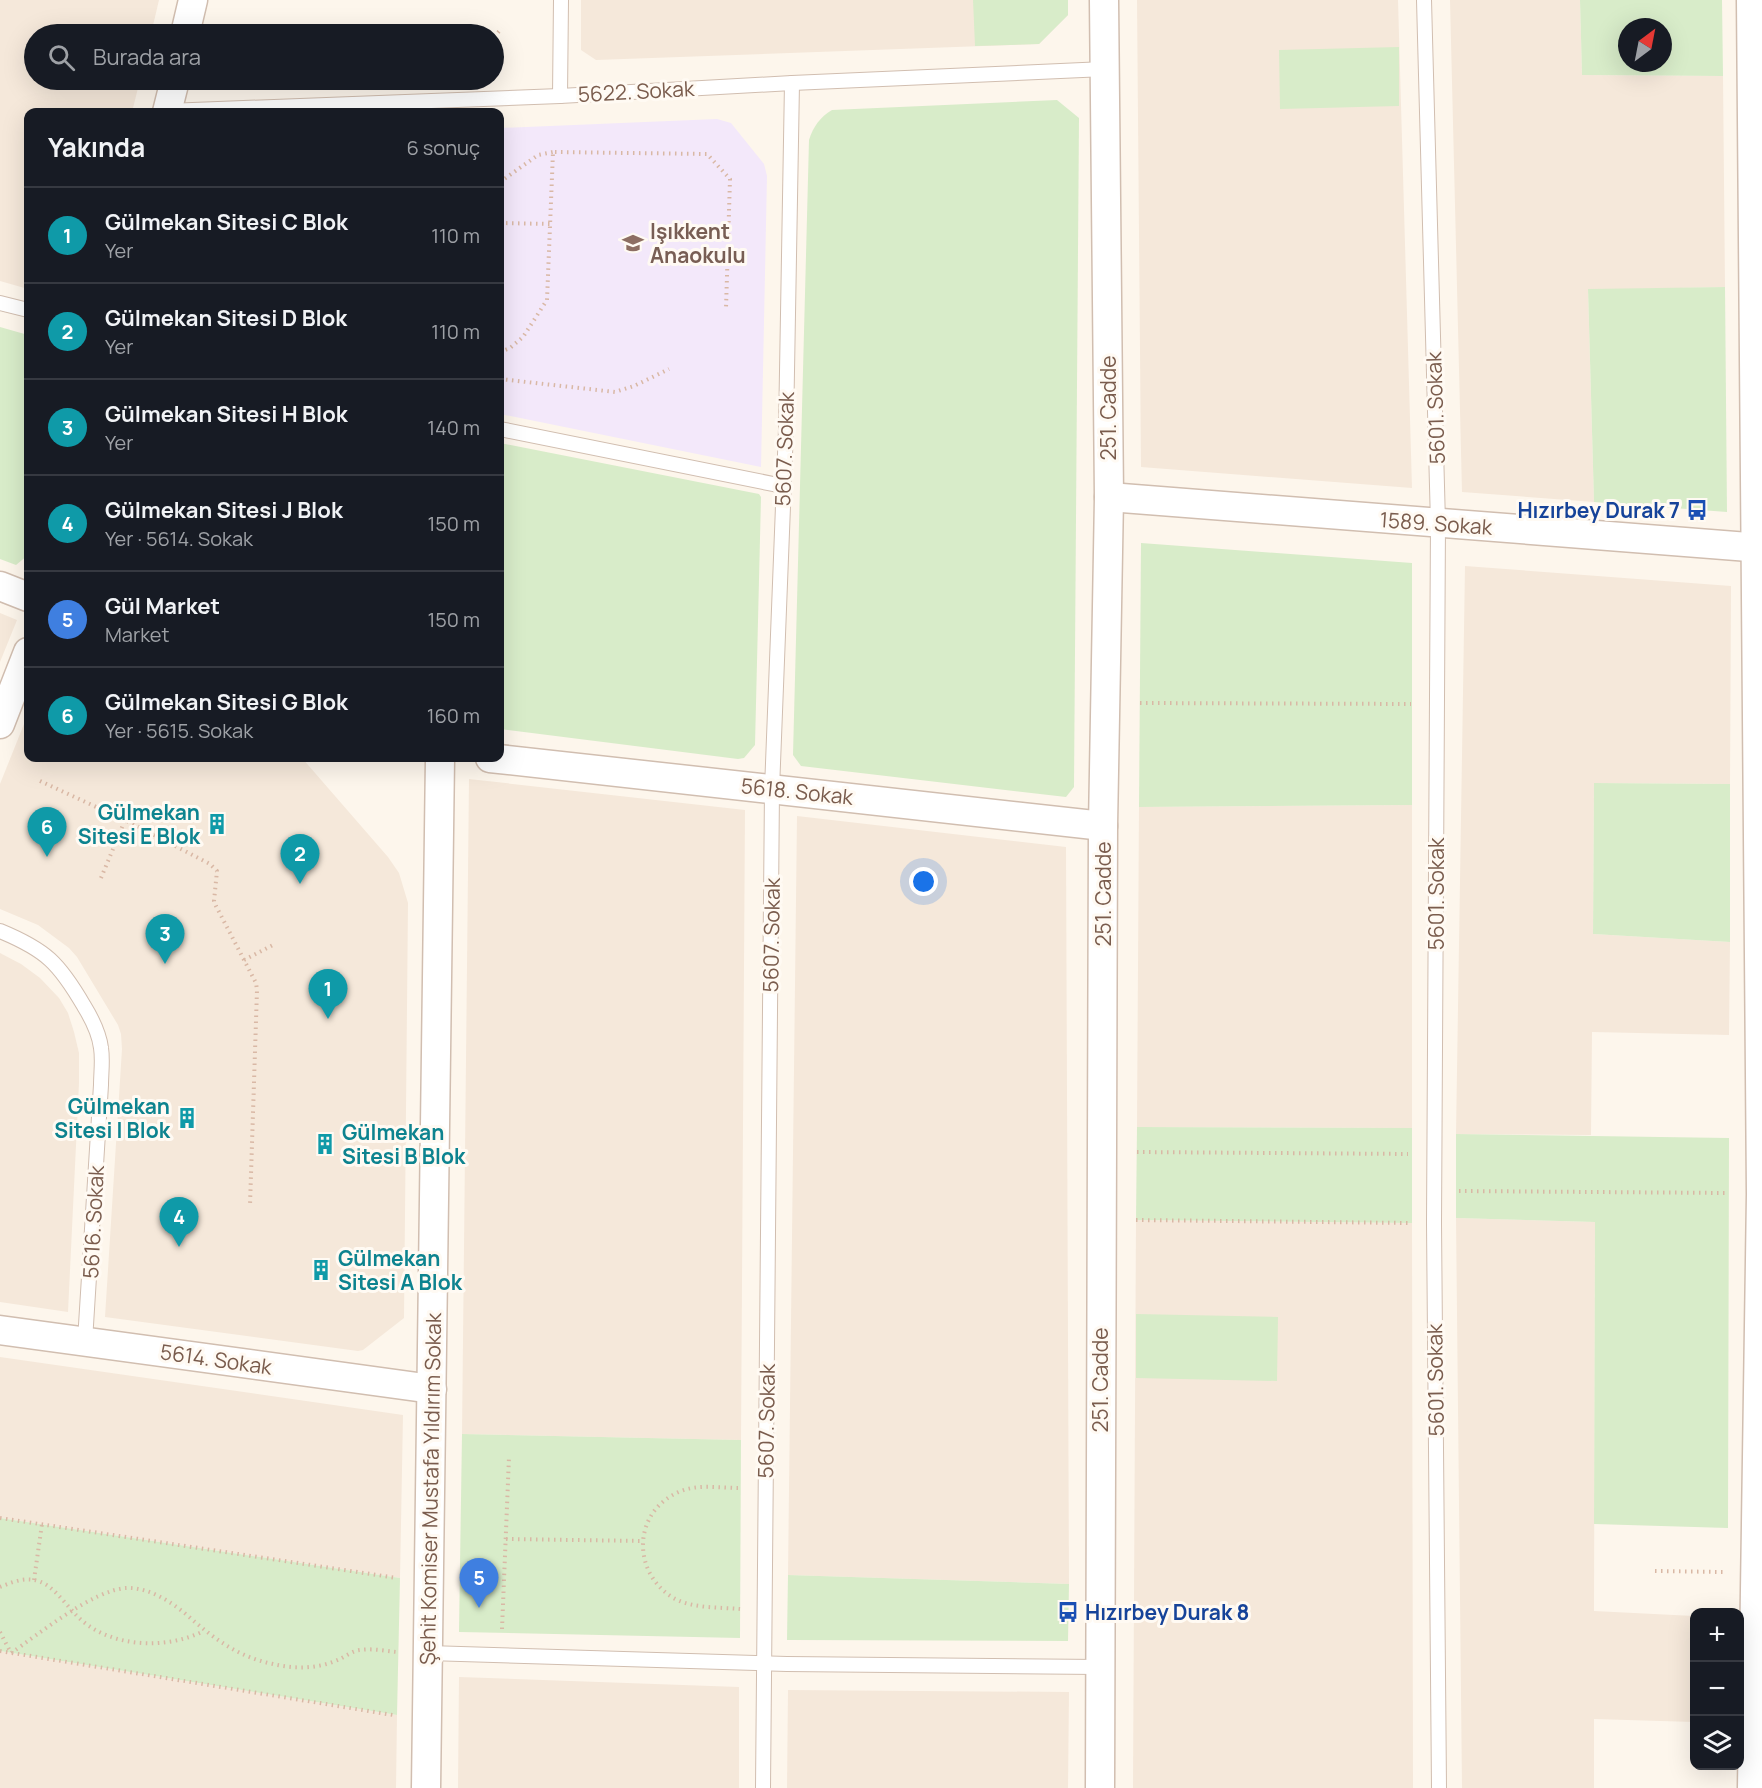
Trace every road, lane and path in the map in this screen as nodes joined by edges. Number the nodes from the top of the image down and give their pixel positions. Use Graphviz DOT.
graph roads {
  1 [pos="193,0"];
  2 [pos="561,0"];
  3 [pos="1104,0"];
  4 [pos="1424,0"];
  5 [pos="1751,0"];
  6 [pos="187,24"];
  7 [pos="1106,69"];
  8 [pos="792,83"];
  9 [pos="172,90"];
  10 [pos="561,96"];
  11 [pos="168,108"];
  12 [pos="266,108"];
  13 [pos="554,152"];
  14 [pos="504,179"];
  15 [pos="504,223"];
  16 [pos="550,224"];
  17 [pos="0,303"];
  18 [pos="726,308"];
  19 [pos="24,309"];
  20 [pos="504,350"];
  21 [pos="669,369"];
  22 [pos="504,379"];
  23 [pos="504,430"];
  24 [pos="783,486"];
  25 [pos="1109,498"];
  26 [pos="1438,523"];
  27 [pos="1759,548"];
  28 [pos="0,586"];
  29 [pos="24,595"];
  30 [pos="24,662"];
  31 [pos="1140,703"];
  32 [pos="1412,704"];
  33 [pos="0,724"];
  34 [pos="504,760"];
  35 [pos="440,762"];
  36 [pos="40,781"];
  37 [pos="772,789"];
  38 [pos="125,820"];
  39 [pos="1104,826"];
  40 [pos="101,879"];
  41 [pos="0,931"];
  42 [pos="273,945"];
  43 [pos="244,960"];
  44 [pos="1761,1059"];
  45 [pos="1137,1152"];
  46 [pos="1412,1154"];
  47 [pos="1434,1191"];
  48 [pos="1762,1201"];
  49 [pos="250,1205"];
  50 [pos="1136,1220"];
  51 [pos="1434,1223"];
  52 [pos="0,1330"];
  53 [pos="85,1341"];
  54 [pos="432,1389"];
  55 [pos="508,1457"];
  56 [pos="741,1488"];
  57 [pos="0,1518"];
  58 [pos="42,1524"];
  59 [pos="506,1539"];
  60 [pos="643,1541"];
  61 [pos="1655,1571"];
  62 [pos="1759,1573"];
  63 [pos="400,1578"];
  64 [pos="34,1580"];
  65 [pos="0,1587"];
  66 [pos="740,1609"];
  67 [pos="73,1612"];
  68 [pos="204,1631"];
  69 [pos="0,1632"];
  70 [pos="502,1633"];
  71 [pos="0,1651"];
  72 [pos="398,1652"];
  73 [pos="11,1653"];
  74 [pos="428,1653"];
  75 [pos="764,1663"];
  76 [pos="1099,1667"];
  77 [pos="397,1716"];
  78 [pos="426,1788"];
  79 [pos="763,1788"];
  80 [pos="1100,1788"];
  81 [pos="1439,1788"];
  82 [pos="1752,1788"];
  1 -- 6 [label="street"];
  2 -- 10 [label="lane"];
  3 -- 7 [label="street, 251. Cadde"];
  4 -- 26 [label="lane, 5601. Sokak"];
  5 -- 27 [label="street"];
  7 -- 8 [label="lane, 5622. Sokak"];
  7 -- 25 [label="street, 251. Cadde"];
  8 -- 10 [label="lane, 5622. Sokak"];
  8 -- 24 [label="lane, 5607. Sokak"];
  9 -- 11 [label="street"];
  10 -- 12 [label="lane, 5622. Sokak"];
  13 -- 14 [label="path"];
  13 -- 16 [label="path"];
  13 -- 18 [label="path"];
  15 -- 16 [label="path"];
  16 -- 20 [label="path"];
  17 -- 19 [label="lane"];
  21 -- 22 [label="path"];
  23 -- 24 [label="lane"];
  24 -- 37 [label="lane, 5607. Sokak"];
  25 -- 26 [label="street, 1589. Sokak"];
  25 -- 39 [label="street, 251. Cadde"];
  26 -- 27 [label="street, 1589. Sokak"];
  26 -- 47 [label="lane, 5601. Sokak"];
  27 -- 44 [label="street"];
  28 -- 29 [label="street"];
  30 -- 33 [label="street"];
  31 -- 32 [label="path"];
  34 -- 37 [label="street, 5618. Sokak"];
  35 -- 54 [label="street, Şehit Komiser Mustafa Yıldırım Sokak"];
  36 -- 38 [label="path"];
  37 -- 39 [label="street, 5618. Sokak"];
  37 -- 75 [label="lane, 5607. Sokak"];
  38 -- 40 [label="path"];
  38 -- 43 [label="path"];
  39 -- 76 [label="street, 251. Cadde"];
  41 -- 53 [label="lane, 5616. Sokak"];
  42 -- 43 [label="path"];
  43 -- 49 [label="path"];
  44 -- 48 [label="street"];
  45 -- 46 [label="path"];
  47 -- 48 [label="path"];
  47 -- 51 [label="lane, 5601. Sokak"];
  48 -- 62 [label="street"];
  50 -- 51 [label="path"];
  51 -- 81 [label="lane, 5601. Sokak"];
  52 -- 53 [label="street, 5614. Sokak"];
  53 -- 54 [label="street, 5614. Sokak"];
  54 -- 74 [label="street, Şehit Komiser Mustafa Yıldırım Sokak"];
  55 -- 59 [label="path"];
  56 -- 60 [label="path"];
  57 -- 58 [label="path"];
  58 -- 63 [label="path"];
  58 -- 64 [label="path"];
  59 -- 60 [label="path"];
  59 -- 70 [label="path"];
  60 -- 66 [label="path"];
  61 -- 62 [label="path"];
  62 -- 82 [label="street"];
  64 -- 65 [label="path"];
  64 -- 67 [label="path"];
  67 -- 68 [label="path"];
  67 -- 68 [label="path"];
  67 -- 73 [label="path"];
  68 -- 72 [label="path"];
  69 -- 73 [label="path"];
  71 -- 73 [label="path"];
  73 -- 77 [label="path"];
  74 -- 75 [label="lane"];
  74 -- 78 [label="street, Şehit Komiser Mustafa Yıldırım Sokak"];
  75 -- 76 [label="lane"];
  75 -- 79 [label="lane, 5607. Sokak"];
  76 -- 80 [label="street, 251. Cadde"];
}
